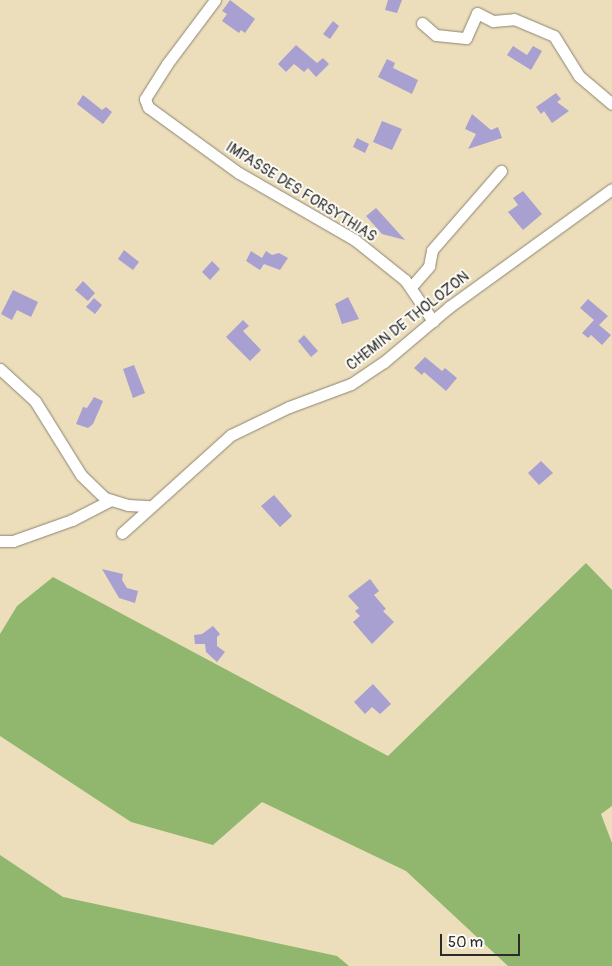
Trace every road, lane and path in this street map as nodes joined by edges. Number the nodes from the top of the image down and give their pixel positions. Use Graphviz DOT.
graph roads {
  1 [pos="215,0"];
  2 [pos="422,22"];
  3 [pos="612,104"];
  4 [pos="501,171"];
  5 [pos="612,189"];
  6 [pos="411,287"];
  7 [pos="433,321"];
  8 [pos="0,369"];
  9 [pos="111,500"];
  10 [pos="150,506"];
  11 [pos="122,533"];
  12 [pos="0,541"];
  1 -- 6 [label="street, IMPASSE DES FORSYTHIAS"];
  2 -- 3 [label="street"];
  4 -- 6 [label="street"];
  5 -- 7 [label="street, CHEMIN DE THOLOZON"];
  6 -- 7 [label="street, IMPASSE DES FORSYTHIAS"];
  7 -- 10 [label="street, CHEMIN DE THOLOZON"];
  8 -- 9 [label="street"];
  9 -- 10 [label="street"];
  9 -- 12 [label="street"];
  10 -- 11 [label="street, CHEMIN DE THOLOZON"];
}
